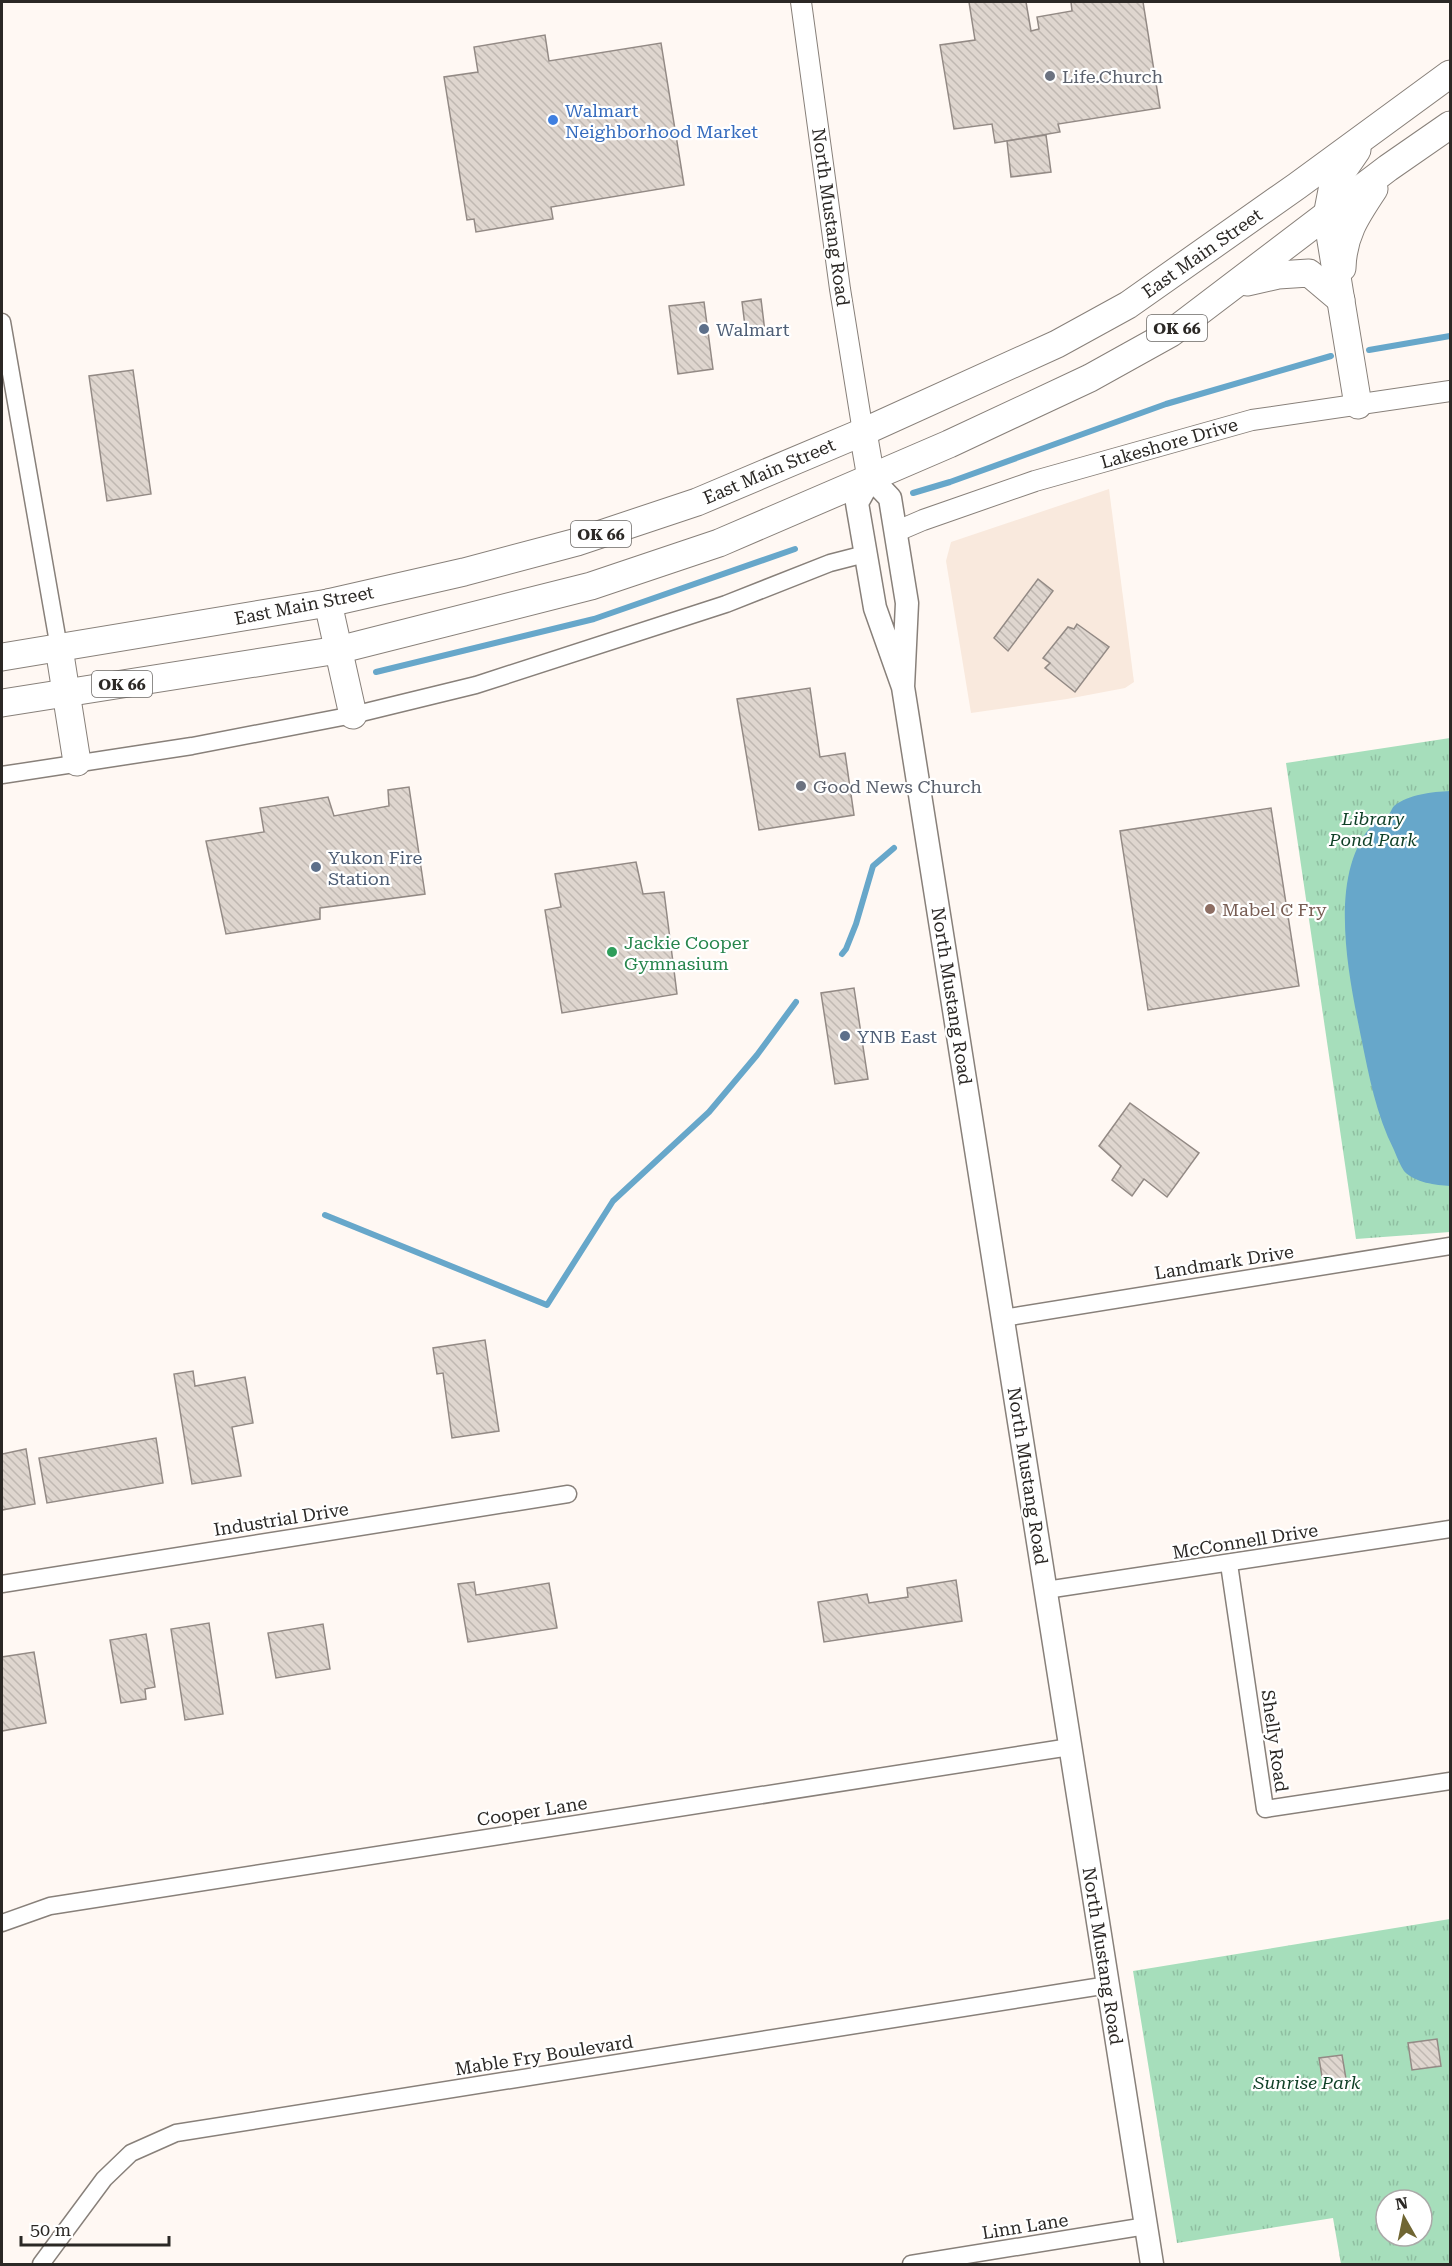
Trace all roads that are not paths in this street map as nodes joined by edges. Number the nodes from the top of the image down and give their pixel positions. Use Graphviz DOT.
graph roads {
  1 [pos="801,2"];
  2 [pos="1450,74"];
  3 [pos="1450,125"];
  4 [pos="1369,132"];
  5 [pos="1388,168"];
  6 [pos="1327,216"];
  7 [pos="1237,284"];
  8 [pos="1341,300"];
  9 [pos="2,322"];
  10 [pos="1450,391"];
  11 [pos="1358,405"];
  12 [pos="863,432"];
  13 [pos="871,478"];
  14 [pos="895,532"];
  15 [pos="866,554"];
  16 [pos="328,603"];
  17 [pos="59,648"];
  18 [pos="338,650"];
  19 [pos="2,657"];
  20 [pos="903,687"];
  21 [pos="66,693"];
  22 [pos="2,704"];
  23 [pos="353,715"];
  24 [pos="77,762"];
  25 [pos="2,775"];
  26 [pos="1450,1245"];
  27 [pos="1003,1318"];
  28 [pos="568,1494"];
  29 [pos="1450,1528"];
  30 [pos="1229,1564"];
  31 [pos="2,1584"];
  32 [pos="1046,1590"];
  33 [pos="1070,1747"];
  34 [pos="1450,1781"];
  35 [pos="2,1923"];
  36 [pos="1108,1985"];
  37 [pos="1146,2226"];
  38 [pos="41,2265"];
  39 [pos="911,2265"];
  40 [pos="1152,2265"];
  1 -- 12 [label="street, North Mustang Road"];
  2 -- 4 [label="highway, East Main Street / OK 66"];
  3 -- 5 [label="highway, OK 66"];
  4 -- 6 [label="highway"];
  4 -- 12 [label="highway, East Main Street / OK 66"];
  5 -- 6 [label="highway, OK 66"];
  5 -- 8 [label="highway"];
  6 -- 7 [label="highway, OK 66"];
  6 -- 8 [label="highway"];
  7 -- 8 [label="highway"];
  7 -- 13 [label="highway, OK 66"];
  8 -- 11 [label="highway"];
  9 -- 17 [label="street"];
  10 -- 11 [label="street, Lakeshore Drive"];
  11 -- 14 [label="street, Lakeshore Drive"];
  12 -- 13 [label="highway"];
  12 -- 16 [label="highway, East Main Street / OK 66"];
  13 -- 14 [label="main road, North Mustang Road"];
  13 -- 15 [label="main road, North Mustang Road"];
  13 -- 18 [label="highway, OK 66"];
  14 -- 20 [label="main road, North Mustang Road"];
  15 -- 20 [label="main road, North Mustang Road"];
  15 -- 23 [label="street"];
  16 -- 17 [label="highway, East Main Street / OK 66"];
  16 -- 18 [label="highway"];
  17 -- 19 [label="highway, East Main Street / OK 66"];
  17 -- 21 [label="highway"];
  18 -- 21 [label="highway, OK 66"];
  18 -- 23 [label="highway"];
  20 -- 27 [label="main road, North Mustang Road"];
  21 -- 22 [label="highway, OK 66"];
  21 -- 24 [label="highway"];
  23 -- 24 [label="street"];
  24 -- 25 [label="street"];
  26 -- 27 [label="street, Landmark Drive"];
  27 -- 32 [label="main road, North Mustang Road"];
  28 -- 31 [label="street, Industrial Drive"];
  29 -- 30 [label="street, McConnell Drive"];
  30 -- 32 [label="street, McConnell Drive"];
  30 -- 34 [label="street, Shelly Road"];
  32 -- 33 [label="main road, North Mustang Road"];
  33 -- 35 [label="street, Cooper Lane"];
  33 -- 36 [label="main road, North Mustang Road"];
  36 -- 37 [label="main road, North Mustang Road"];
  36 -- 38 [label="street, Mable Fry Boulevard"];
  37 -- 39 [label="street, Linn Lane"];
  37 -- 40 [label="main road, North Mustang Road"];
}
